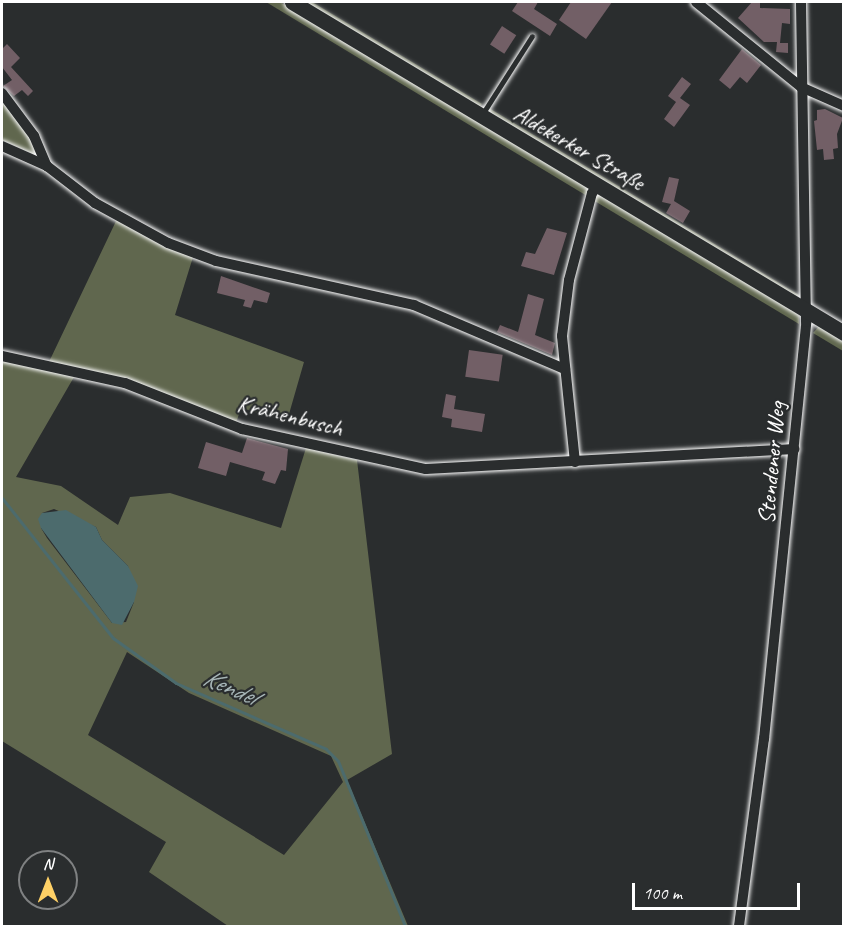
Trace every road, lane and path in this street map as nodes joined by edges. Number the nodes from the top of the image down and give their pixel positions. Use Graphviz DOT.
graph roads {
  1 [pos="292,2"];
  2 [pos="696,2"];
  3 [pos="801,2"];
  4 [pos="532,36"];
  5 [pos="801,87"];
  6 [pos="2,93"];
  7 [pos="843,106"];
  8 [pos="480,117"];
  9 [pos="2,146"];
  10 [pos="47,166"];
  11 [pos="599,185"];
  12 [pos="807,310"];
  13 [pos="843,333"];
  14 [pos="2,356"];
  15 [pos="565,369"];
  16 [pos="794,449"];
  17 [pos="575,462"];
  18 [pos="739,927"];
  1 -- 8 [label="street, Aldekerker Straße"];
  2 -- 5 [label="street"];
  3 -- 5 [label="street, Stendener Weg"];
  4 -- 8 [label="lane"];
  5 -- 7 [label="street"];
  5 -- 12 [label="street, Stendener Weg"];
  6 -- 10 [label="street"];
  8 -- 11 [label="street, Aldekerker Straße"];
  9 -- 10 [label="street"];
  10 -- 15 [label="street"];
  11 -- 12 [label="street, Aldekerker Straße"];
  11 -- 15 [label="street"];
  12 -- 13 [label="street, Aldekerker Straße"];
  12 -- 16 [label="street, Stendener Weg"];
  14 -- 17 [label="street, Krähenbusch"];
  15 -- 17 [label="street"];
  16 -- 17 [label="street, Krähenbusch"];
  16 -- 18 [label="street, Stendener Weg"];
}
